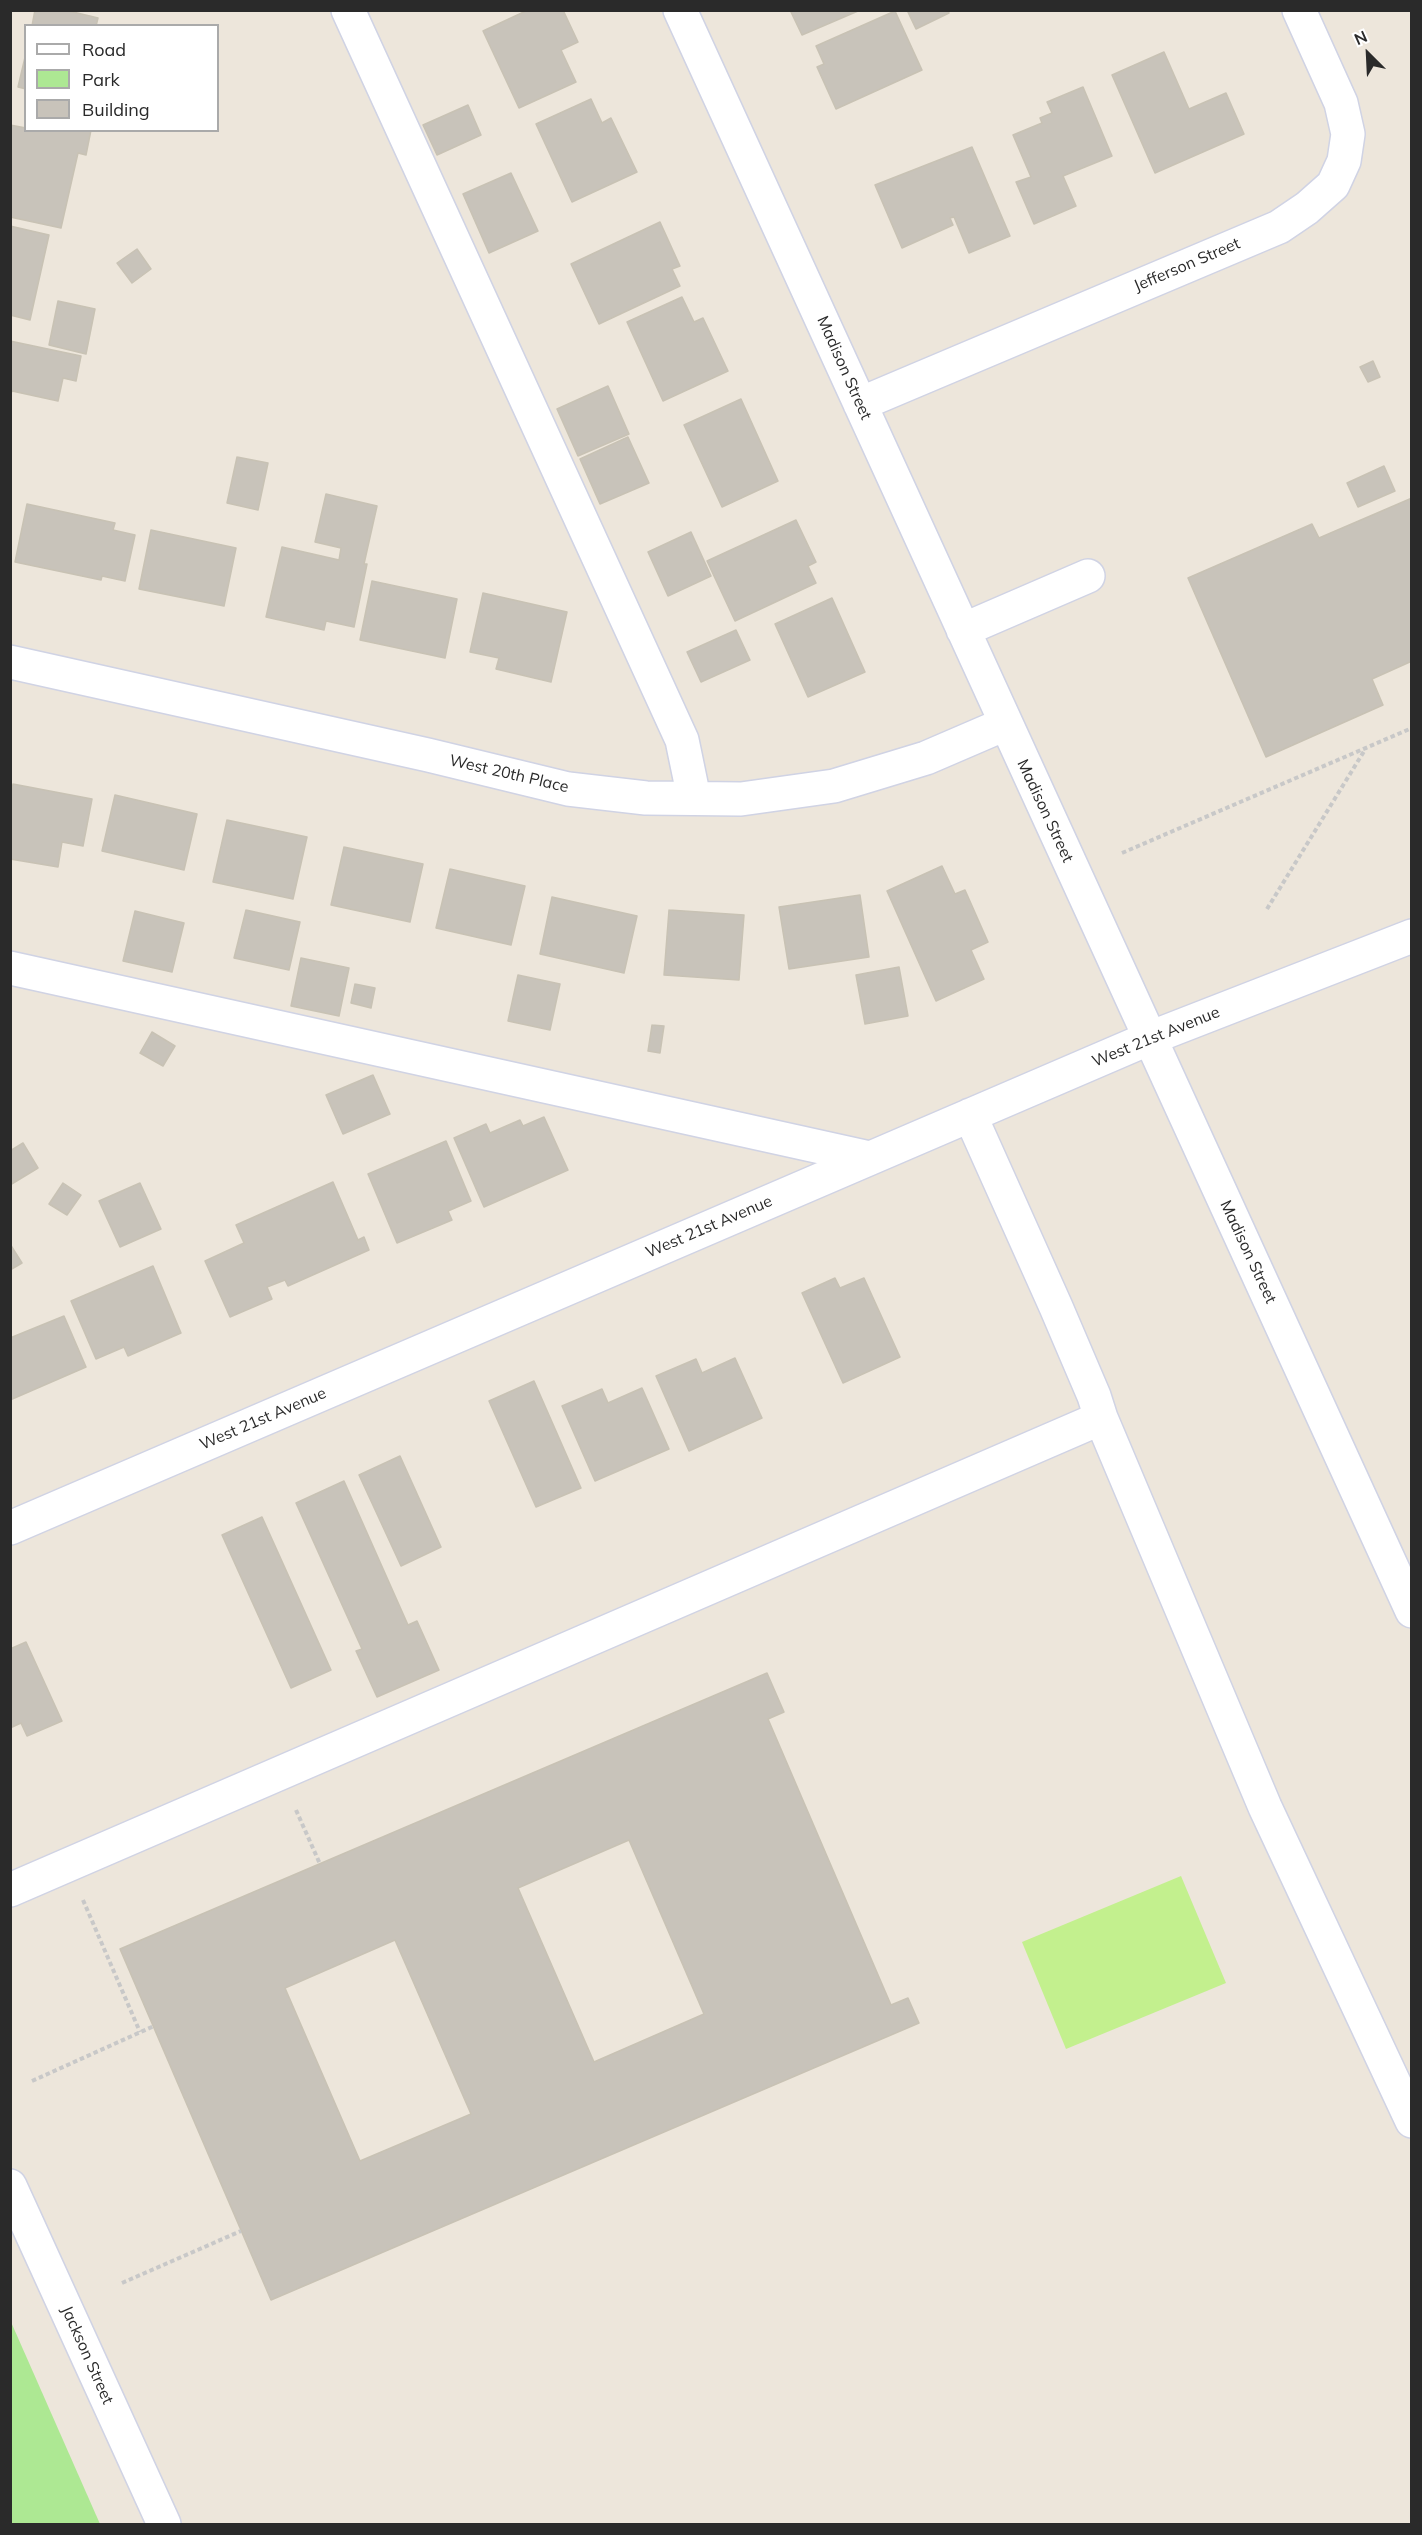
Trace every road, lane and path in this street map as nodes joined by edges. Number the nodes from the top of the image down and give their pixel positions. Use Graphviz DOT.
graph roads {
  1 [pos="348,10"];
  2 [pos="680,10"];
  3 [pos="1299,10"];
  4 [pos="860,404"];
  5 [pos="1088,576"];
  6 [pos="963,630"];
  7 [pos="10,662"];
  8 [pos="1005,724"];
  9 [pos="1412,728"];
  10 [pos="1366,748"];
  11 [pos="694,798"];
  12 [pos="1122,853"];
  13 [pos="1267,909"];
  14 [pos="1412,936"];
  15 [pos="10,968"];
  16 [pos="1150,1038"];
  17 [pos="970,1115"];
  18 [pos="870,1158"];
  19 [pos="1101,1418"];
  20 [pos="10,1528"];
  21 [pos="1412,1611"];
  22 [pos="281,1773"];
  23 [pos="320,1864"];
  24 [pos="68,1865"];
  25 [pos="10,1890"];
  26 [pos="153,2026"];
  27 [pos="140,2032"];
  28 [pos="32,2081"];
  29 [pos="1412,2121"];
  30 [pos="10,2186"];
  31 [pos="241,2231"];
  32 [pos="122,2283"];
  33 [pos="164,2524"];
  1 -- 11 [label="street"];
  2 -- 4 [label="street, Madison Street"];
  3 -- 4 [label="street, Jefferson Street"];
  4 -- 6 [label="street, Madison Street"];
  5 -- 6 [label="street"];
  6 -- 8 [label="street, Madison Street"];
  7 -- 11 [label="street, West 20th Place"];
  8 -- 11 [label="street, West 20th Place"];
  8 -- 16 [label="street, Madison Street"];
  9 -- 10 [label="path"];
  10 -- 12 [label="path"];
  10 -- 13 [label="path"];
  14 -- 16 [label="street, West 21st Avenue"];
  15 -- 18 [label="street"];
  16 -- 17 [label="street, West 21st Avenue"];
  16 -- 21 [label="street, Madison Street"];
  17 -- 18 [label="street, West 21st Avenue"];
  17 -- 19 [label="street"];
  18 -- 20 [label="street, West 21st Avenue"];
  19 -- 22 [label="street"];
  19 -- 29 [label="street"];
  22 -- 23 [label="path"];
  22 -- 24 [label="street"];
  24 -- 25 [label="street"];
  24 -- 27 [label="path"];
  26 -- 27 [label="path"];
  27 -- 28 [label="path"];
  30 -- 33 [label="street, Jackson Street"];
  31 -- 32 [label="path"];
}
